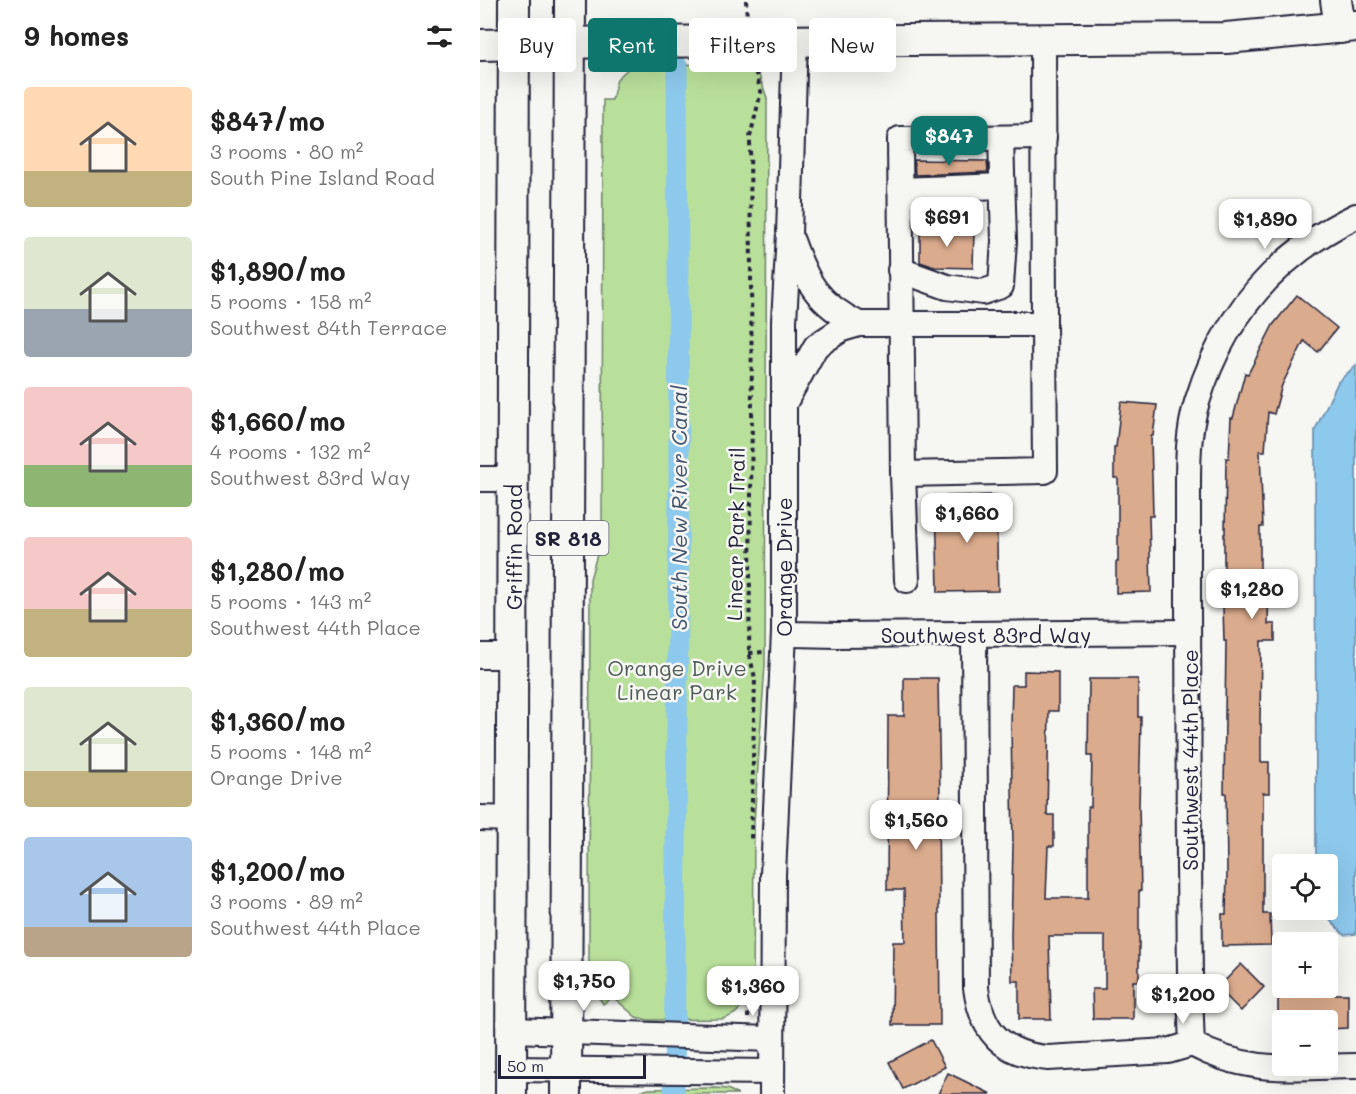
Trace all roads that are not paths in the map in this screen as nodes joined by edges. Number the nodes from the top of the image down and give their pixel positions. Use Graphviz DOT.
graph roads {
  1 [pos="514,0"];
  2 [pos="570,0"];
  3 [pos="514,18"];
  4 [pos="570,18"];
  5 [pos="1344,18"];
  6 [pos="1043,39"];
  7 [pos="797,40"];
  8 [pos="576,43"];
  9 [pos="498,44"];
  10 [pos="480,45"];
  11 [pos="689,47"];
  12 [pos="513,72"];
  13 [pos="570,72"];
  14 [pos="794,72"];
  15 [pos="1044,137"];
  16 [pos="1001,138"];
  17 [pos="1002,186"];
  18 [pos="900,190"];
  19 [pos="1356,216"];
  20 [pos="789,234"];
  21 [pos="900,270"];
  22 [pos="901,323"];
  23 [pos="859,324"];
  24 [pos="1044,324"];
  25 [pos="783,406"];
  26 [pos="903,474"];
  27 [pos="480,479"];
  28 [pos="513,479"];
  29 [pos="907,579"];
  30 [pos="784,632"];
  31 [pos="1188,632"];
  32 [pos="974,634"];
  33 [pos="480,656"];
  34 [pos="513,656"];
  35 [pos="480,818"];
  36 [pos="513,819"];
  37 [pos="512,1030"];
  38 [pos="566,1032"];
  39 [pos="772,1039"];
  40 [pos="1192,1044"];
  41 [pos="1356,1066"];
  42 [pos="512,1082"];
  43 [pos="566,1082"];
  44 [pos="772,1083"];
  1 -- 3 [label="main road, Griffin Road / SR 818"];
  2 -- 4 [label="main road, SR 818"];
  5 -- 6 [label="main road"];
  6 -- 7 [label="main road"];
  6 -- 15 [label="street"];
  8 -- 11 [label="main road"];
  9 -- 10 [label="main road"];
  12 -- 28 [label="main road, Griffin Road / SR 818"];
  13 -- 38 [label="main road, SR 818"];
  14 -- 20 [label="street, Orange Drive"];
  15 -- 16 [label="street"];
  15 -- 24 [label="street"];
  16 -- 17 [label="street"];
  16 -- 18 [label="street"];
  17 -- 18 [label="street"];
  17 -- 21 [label="street"];
  18 -- 21 [label="street"];
  19 -- 31 [label="street, Southwest 44th Place"];
  20 -- 23 [label="street"];
  20 -- 25 [label="street, Orange Drive"];
  21 -- 22 [label="street"];
  22 -- 23 [label="street"];
  22 -- 24 [label="street"];
  22 -- 26 [label="street"];
  23 -- 25 [label="street"];
  24 -- 26 [label="street"];
  25 -- 30 [label="street, Orange Drive"];
  26 -- 29 [label="street"];
  27 -- 28 [label="street"];
  28 -- 34 [label="main road, Griffin Road / SR 818"];
  30 -- 32 [label="street, Southwest 83rd Way"];
  30 -- 39 [label="street, Orange Drive"];
  31 -- 32 [label="street, Southwest 83rd Way"];
  31 -- 40 [label="street, Southwest 44th Place"];
  32 -- 40 [label="street"];
  33 -- 34 [label="street"];
  34 -- 36 [label="main road, Griffin Road / SR 818"];
  35 -- 36 [label="street"];
  36 -- 37 [label="main road, Griffin Road / SR 818"];
  37 -- 38 [label="street"];
  37 -- 42 [label="main road, Griffin Road / SR 818"];
  38 -- 39 [label="street"];
  38 -- 43 [label="main road, SR 818"];
  39 -- 44 [label="street, Orange Drive"];
  40 -- 41 [label="street"];
  42 -- 43 [label="street"];
  43 -- 44 [label="street"];
}
